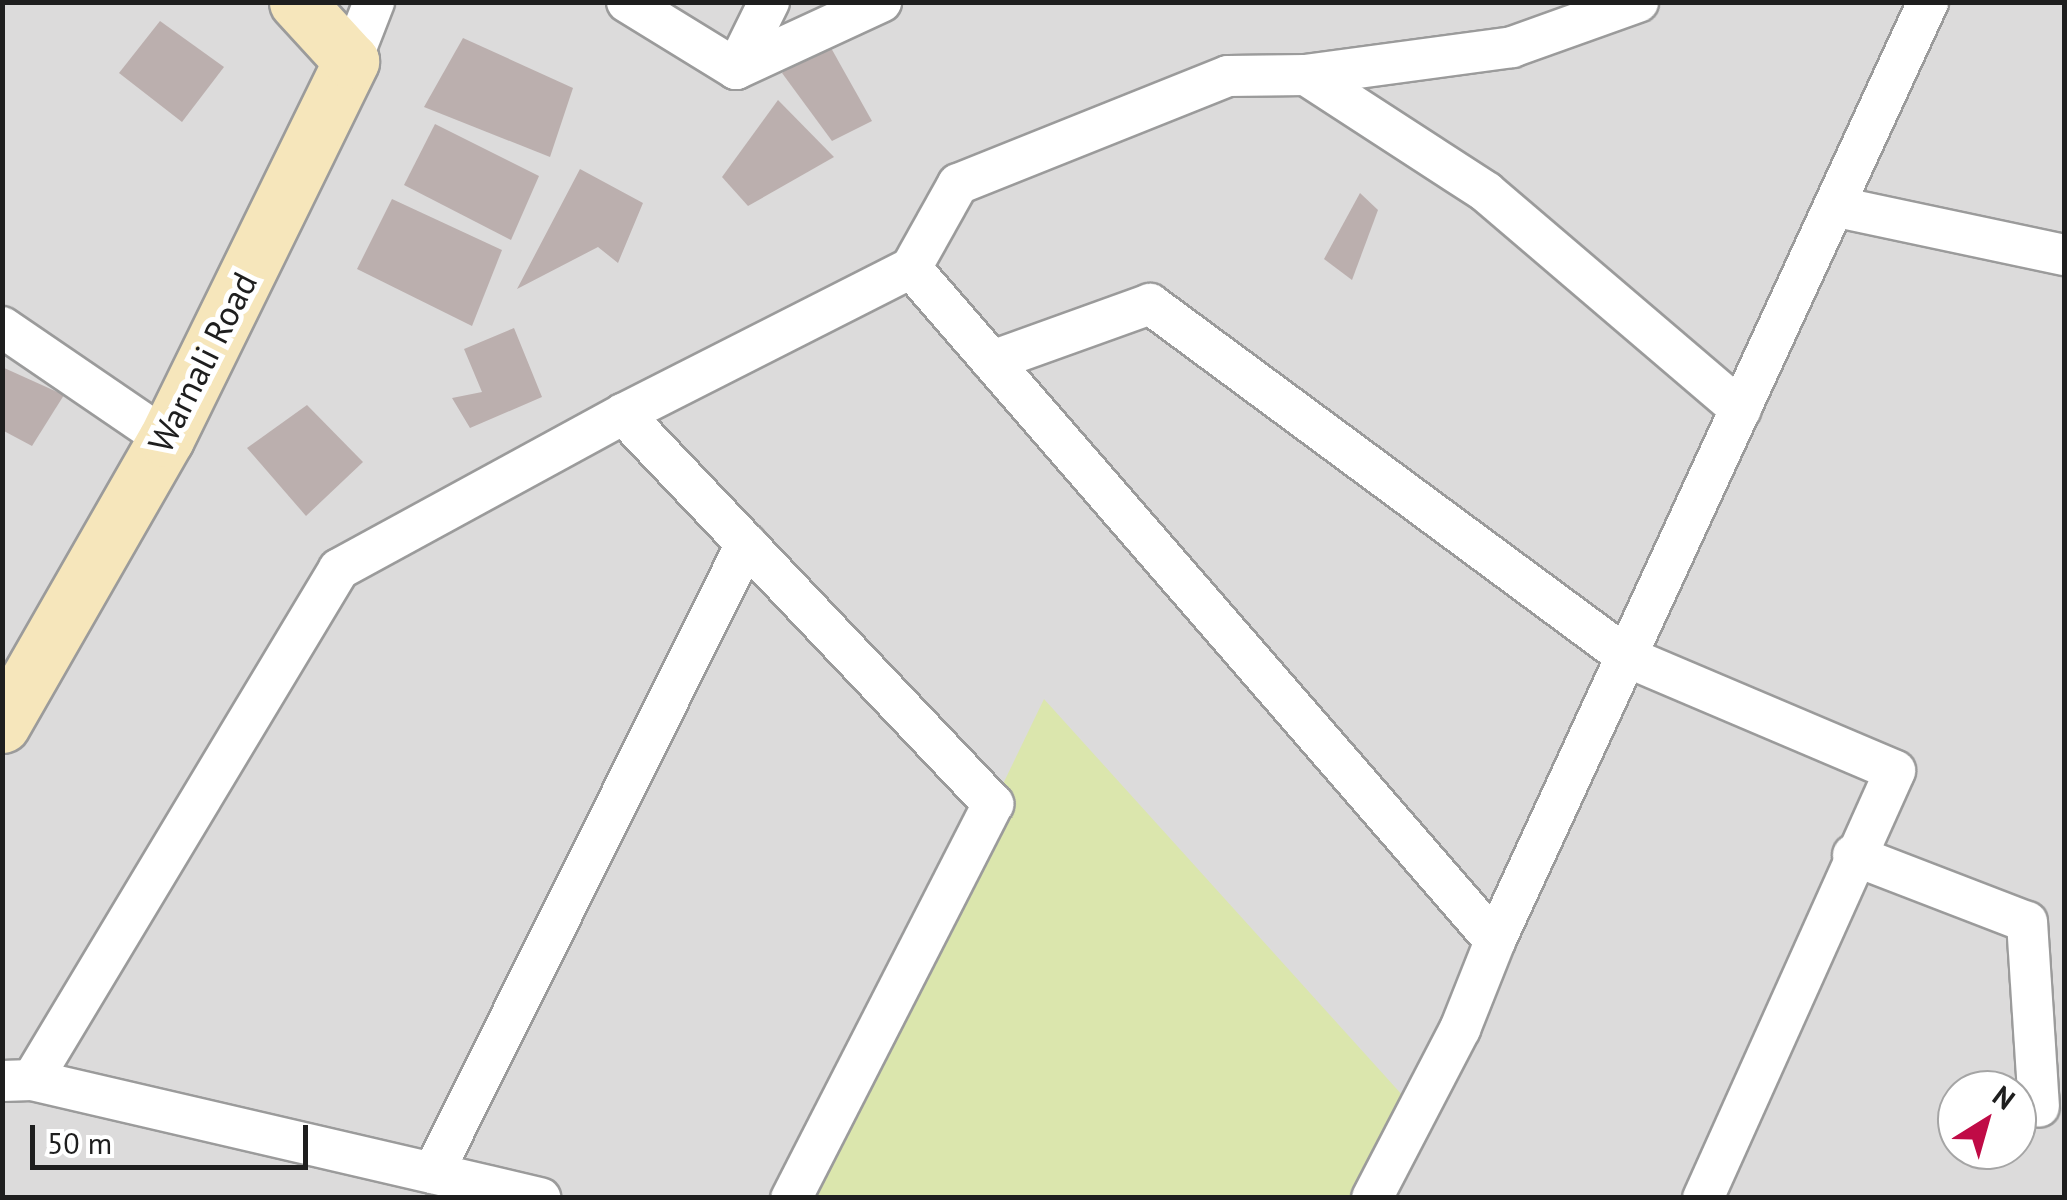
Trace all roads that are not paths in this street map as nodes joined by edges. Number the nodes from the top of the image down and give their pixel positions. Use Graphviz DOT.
graph roads {
  1 [pos="298,2"];
  2 [pos="374,2"];
  3 [pos="627,2"];
  4 [pos="769,2"];
  5 [pos="881,2"];
  6 [pos="1638,2"];
  7 [pos="1928,2"];
  8 [pos="351,60"];
  9 [pos="736,69"];
  10 [pos="1306,75"];
  11 [pos="1838,207"];
  12 [pos="2064,255"];
  13 [pos="911,268"];
  14 [pos="2,326"];
  15 [pos="992,361"];
  16 [pos="1741,410"];
  17 [pos="622,414"];
  18 [pos="166,438"];
  19 [pos="746,544"];
  20 [pos="1627,656"];
  21 [pos="2,725"];
  22 [pos="1854,855"];
  23 [pos="1495,941"];
  24 [pos="17,1081"];
  25 [pos="2039,1107"];
  26 [pos="407,1179"];
  27 [pos="540,1198"];
  28 [pos="791,1198"];
  29 [pos="1372,1198"];
  30 [pos="1703,1198"];
  1 -- 8 [label="main road"];
  2 -- 8 [label="street"];
  3 -- 9 [label="street"];
  4 -- 9 [label="street"];
  5 -- 9 [label="street"];
  6 -- 10 [label="street"];
  7 -- 11 [label="street"];
  8 -- 18 [label="main road, Warnali Road"];
  10 -- 13 [label="street"];
  10 -- 16 [label="street"];
  11 -- 12 [label="street"];
  11 -- 16 [label="street"];
  13 -- 15 [label="street"];
  13 -- 17 [label="street"];
  14 -- 18 [label="street"];
  15 -- 20 [label="street"];
  15 -- 23 [label="street"];
  16 -- 20 [label="street"];
  17 -- 19 [label="street"];
  17 -- 24 [label="street"];
  18 -- 21 [label="main road, Warnali Road"];
  19 -- 26 [label="street"];
  19 -- 28 [label="street"];
  20 -- 22 [label="street"];
  20 -- 23 [label="street"];
  22 -- 25 [label="street"];
  22 -- 30 [label="street"];
  23 -- 29 [label="street"];
  24 -- 26 [label="street"];
  26 -- 27 [label="street"];
}
